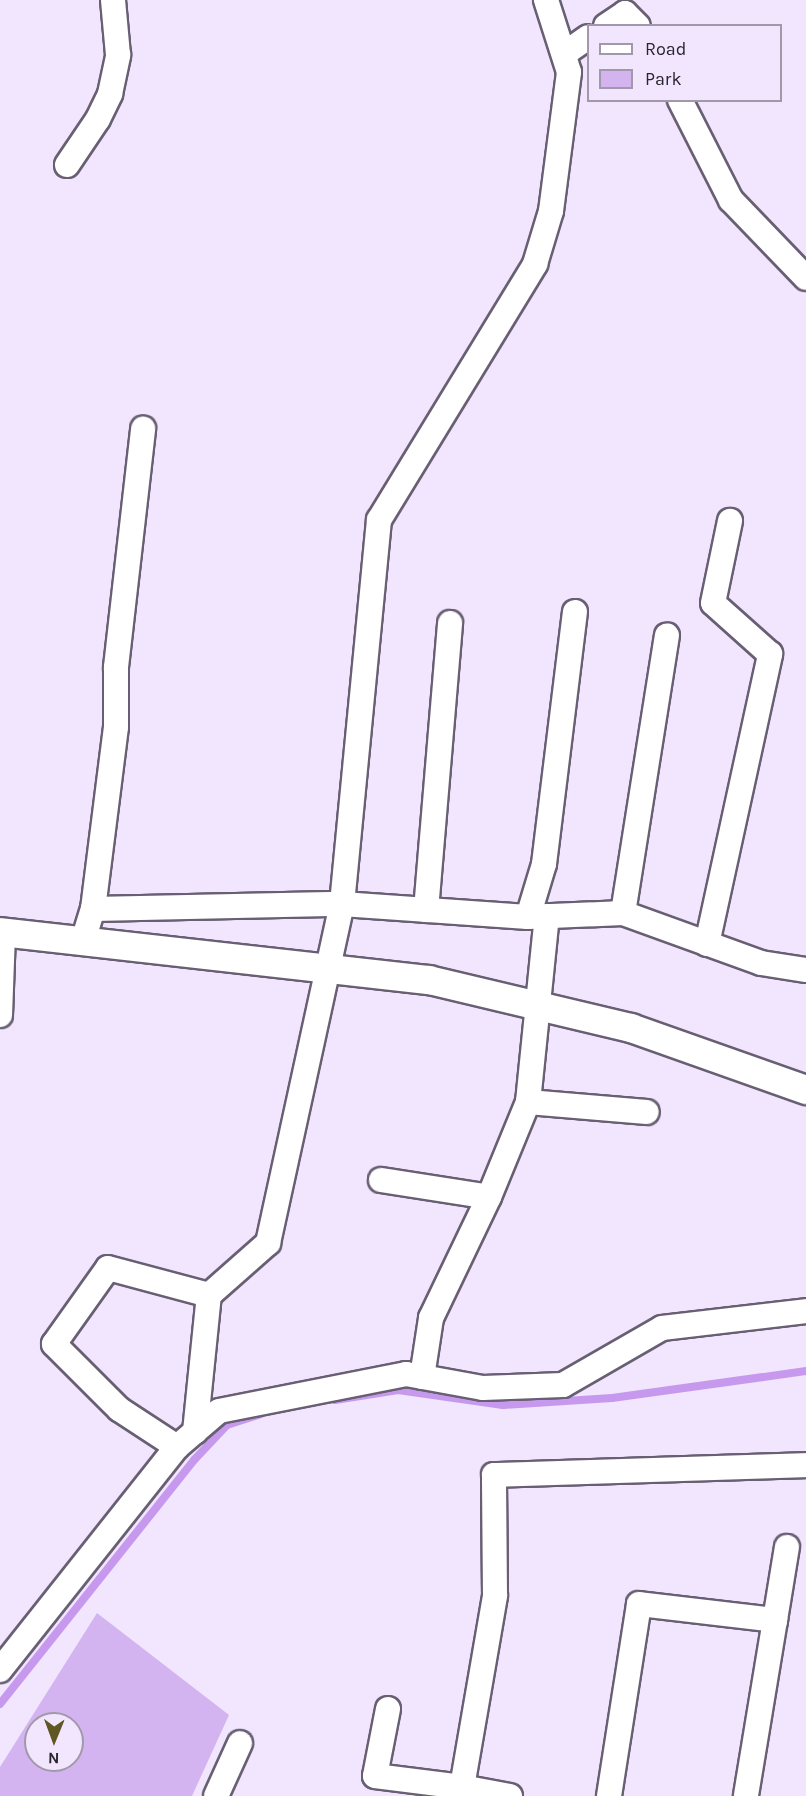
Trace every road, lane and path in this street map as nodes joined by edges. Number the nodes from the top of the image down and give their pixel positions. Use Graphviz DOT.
graph roads {
  1 [pos="113,0"];
  2 [pos="546,0"];
  3 [pos="609,24"];
  4 [pos="636,24"];
  5 [pos="587,39"];
  6 [pos="564,54"];
  7 [pos="681,102"];
  8 [pos="67,165"];
  9 [pos="806,278"];
  10 [pos="143,429"];
  11 [pos="730,521"];
  12 [pos="575,612"];
  13 [pos="450,623"];
  14 [pos="667,635"];
  15 [pos="342,904"];
  16 [pos="93,909"];
  17 [pos="426,910"];
  18 [pos="623,913"];
  19 [pos="537,916"];
  20 [pos="1,932"];
  21 [pos="83,941"];
  22 [pos="707,944"];
  23 [pos="326,967"];
  24 [pos="806,970"];
  25 [pos="537,1004"];
  26 [pos="0,1015"];
  27 [pos="806,1090"];
  28 [pos="528,1102"];
  29 [pos="647,1112"];
  30 [pos="381,1180"];
  31 [pos="489,1197"];
  32 [pos="208,1295"];
  33 [pos="806,1311"];
  34 [pos="423,1377"];
  35 [pos="186,1440"];
  36 [pos="806,1465"];
  37 [pos="786,1546"];
  38 [pos="775,1620"];
  39 [pos="0,1670"];
  40 [pos="388,1709"];
  41 [pos="240,1743"];
  42 [pos="462,1787"];
  43 [pos="216,1796"];
  44 [pos="510,1796"];
  45 [pos="609,1796"];
  46 [pos="746,1796"];
  1 -- 8 [label="street"];
  2 -- 6 [label="street"];
  3 -- 4 [label="street"];
  5 -- 6 [label="street"];
  6 -- 15 [label="street"];
  7 -- 9 [label="street"];
  10 -- 16 [label="street"];
  11 -- 22 [label="street"];
  12 -- 19 [label="street"];
  13 -- 17 [label="street"];
  14 -- 18 [label="street"];
  15 -- 16 [label="street"];
  15 -- 17 [label="street"];
  15 -- 23 [label="street"];
  16 -- 21 [label="street"];
  17 -- 19 [label="street"];
  18 -- 19 [label="street"];
  18 -- 22 [label="street"];
  19 -- 25 [label="street"];
  20 -- 21 [label="street"];
  20 -- 26 [label="street"];
  21 -- 23 [label="street"];
  22 -- 24 [label="street"];
  23 -- 25 [label="street"];
  23 -- 32 [label="street"];
  25 -- 27 [label="street"];
  25 -- 28 [label="street"];
  28 -- 29 [label="street"];
  28 -- 31 [label="street"];
  30 -- 31 [label="street"];
  31 -- 34 [label="street"];
  32 -- 35 [label="street"];
  32 -- 35 [label="street"];
  33 -- 34 [label="street"];
  34 -- 35 [label="street"];
  35 -- 39 [label="street"];
  36 -- 42 [label="street"];
  37 -- 38 [label="street"];
  38 -- 45 [label="street"];
  38 -- 46 [label="street"];
  40 -- 42 [label="street"];
  41 -- 43 [label="street"];
  42 -- 44 [label="street"];
}
